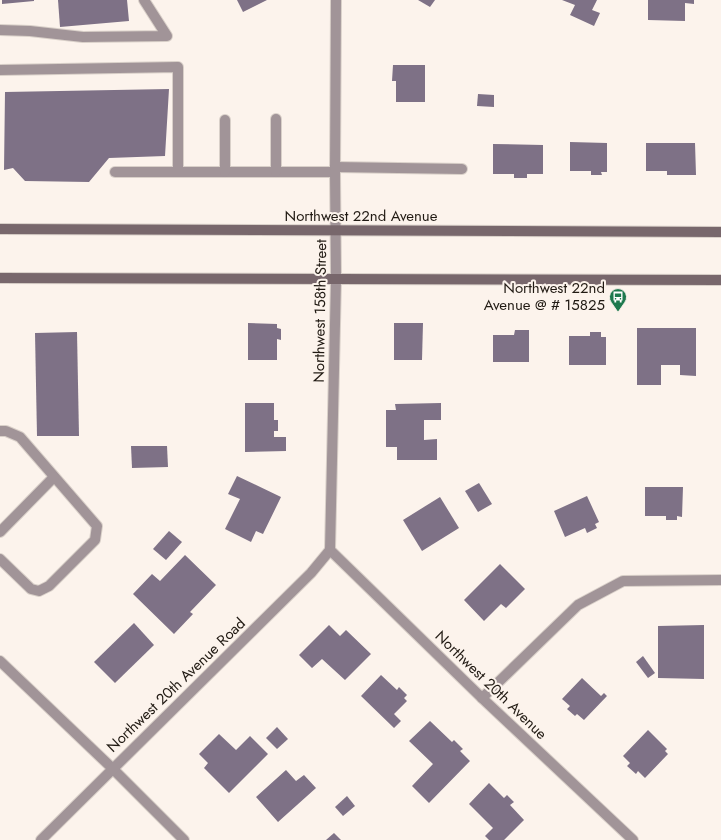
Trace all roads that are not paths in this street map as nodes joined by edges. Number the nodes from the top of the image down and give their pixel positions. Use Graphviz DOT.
graph roads {
  1 [pos="144,0"];
  2 [pos="336,0"];
  3 [pos="0,30"];
  4 [pos="0,70"];
  5 [pos="276,119"];
  6 [pos="226,120"];
  7 [pos="462,168"];
  8 [pos="335,170"];
  9 [pos="115,172"];
  10 [pos="178,172"];
  11 [pos="225,172"];
  12 [pos="276,172"];
  13 [pos="0,229"];
  14 [pos="336,231"];
  15 [pos="721,232"];
  16 [pos="0,278"];
  17 [pos="336,279"];
  18 [pos="721,280"];
  19 [pos="0,431"];
  20 [pos="54,477"];
  21 [pos="0,532"];
  22 [pos="330,550"];
  23 [pos="0,559"];
  24 [pos="721,580"];
  25 [pos="0,660"];
  26 [pos="482,698"];
  27 [pos="112,768"];
  28 [pos="41,840"];
  29 [pos="184,840"];
  30 [pos="632,840"];
  1 -- 3 [label="street"];
  2 -- 8 [label="street, Northwest 158th Street"];
  4 -- 10 [label="street"];
  5 -- 12 [label="street"];
  6 -- 11 [label="street"];
  7 -- 8 [label="street"];
  8 -- 12 [label="street"];
  8 -- 14 [label="street, Northwest 158th Street"];
  9 -- 10 [label="street"];
  10 -- 11 [label="street"];
  11 -- 12 [label="street"];
  13 -- 14 [label="main road, Northwest 22nd Avenue"];
  14 -- 15 [label="main road, Northwest 22nd Avenue"];
  14 -- 17 [label="street, Northwest 158th Street"];
  16 -- 17 [label="main road"];
  17 -- 18 [label="main road"];
  17 -- 22 [label="street, Northwest 158th Street"];
  19 -- 20 [label="street"];
  20 -- 21 [label="street"];
  20 -- 23 [label="street"];
  22 -- 26 [label="street, Northwest 20th Avenue"];
  22 -- 27 [label="street, Northwest 20th Avenue Road"];
  24 -- 26 [label="street"];
  25 -- 27 [label="street"];
  26 -- 30 [label="street, Northwest 20th Avenue"];
  27 -- 28 [label="street, Northwest 20th Avenue Road"];
  27 -- 29 [label="street"];
}
